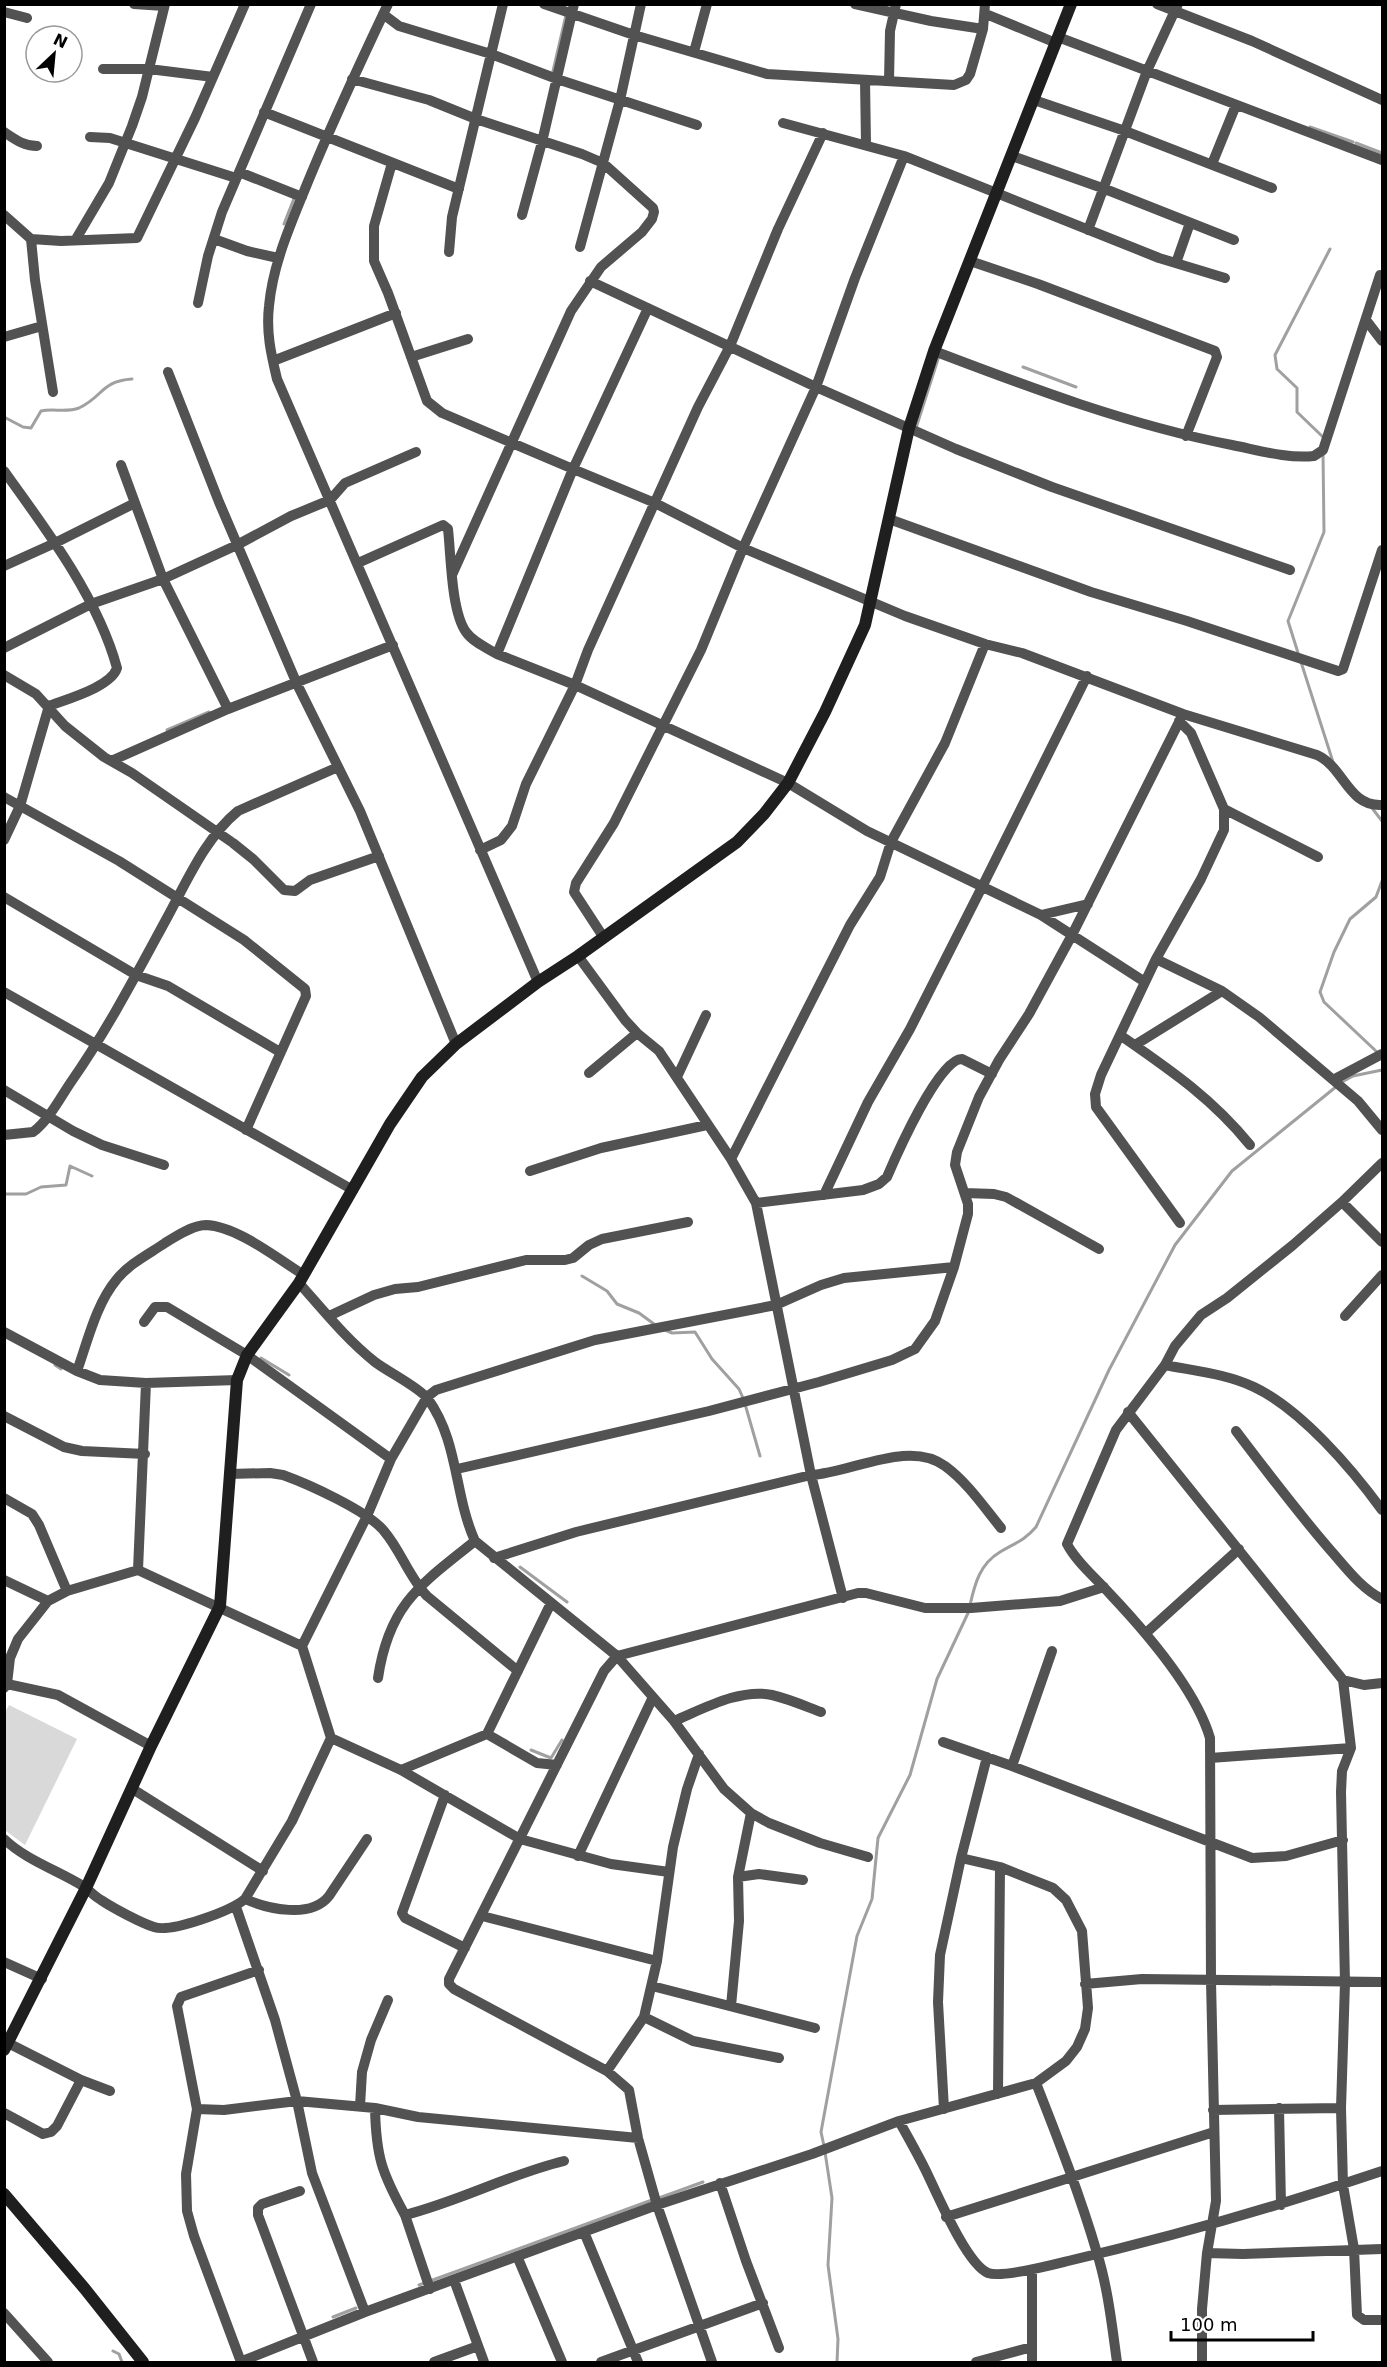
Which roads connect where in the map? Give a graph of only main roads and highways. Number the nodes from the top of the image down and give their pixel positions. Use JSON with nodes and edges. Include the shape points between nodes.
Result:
{"nodes":[{"id":1,"x":1071,"y":4,"type":"edge"},
{"id":2,"x":6,"y":2047,"type":"edge"},
{"id":3,"x":4,"y":2194,"type":"edge"},
{"id":4,"x":143,"y":2362,"type":"edge"}],
"edges":[{"from":1,"to":2,"type":"main road","via":[[934,351],[909,428],[865,625],[788,783],[737,842],[538,982],[456,1044],[422,1077],[390,1124],[301,1279],[247,1355],[237,1380],[220,1606]]},
{"from":3,"to":4,"type":"main road"}]}
